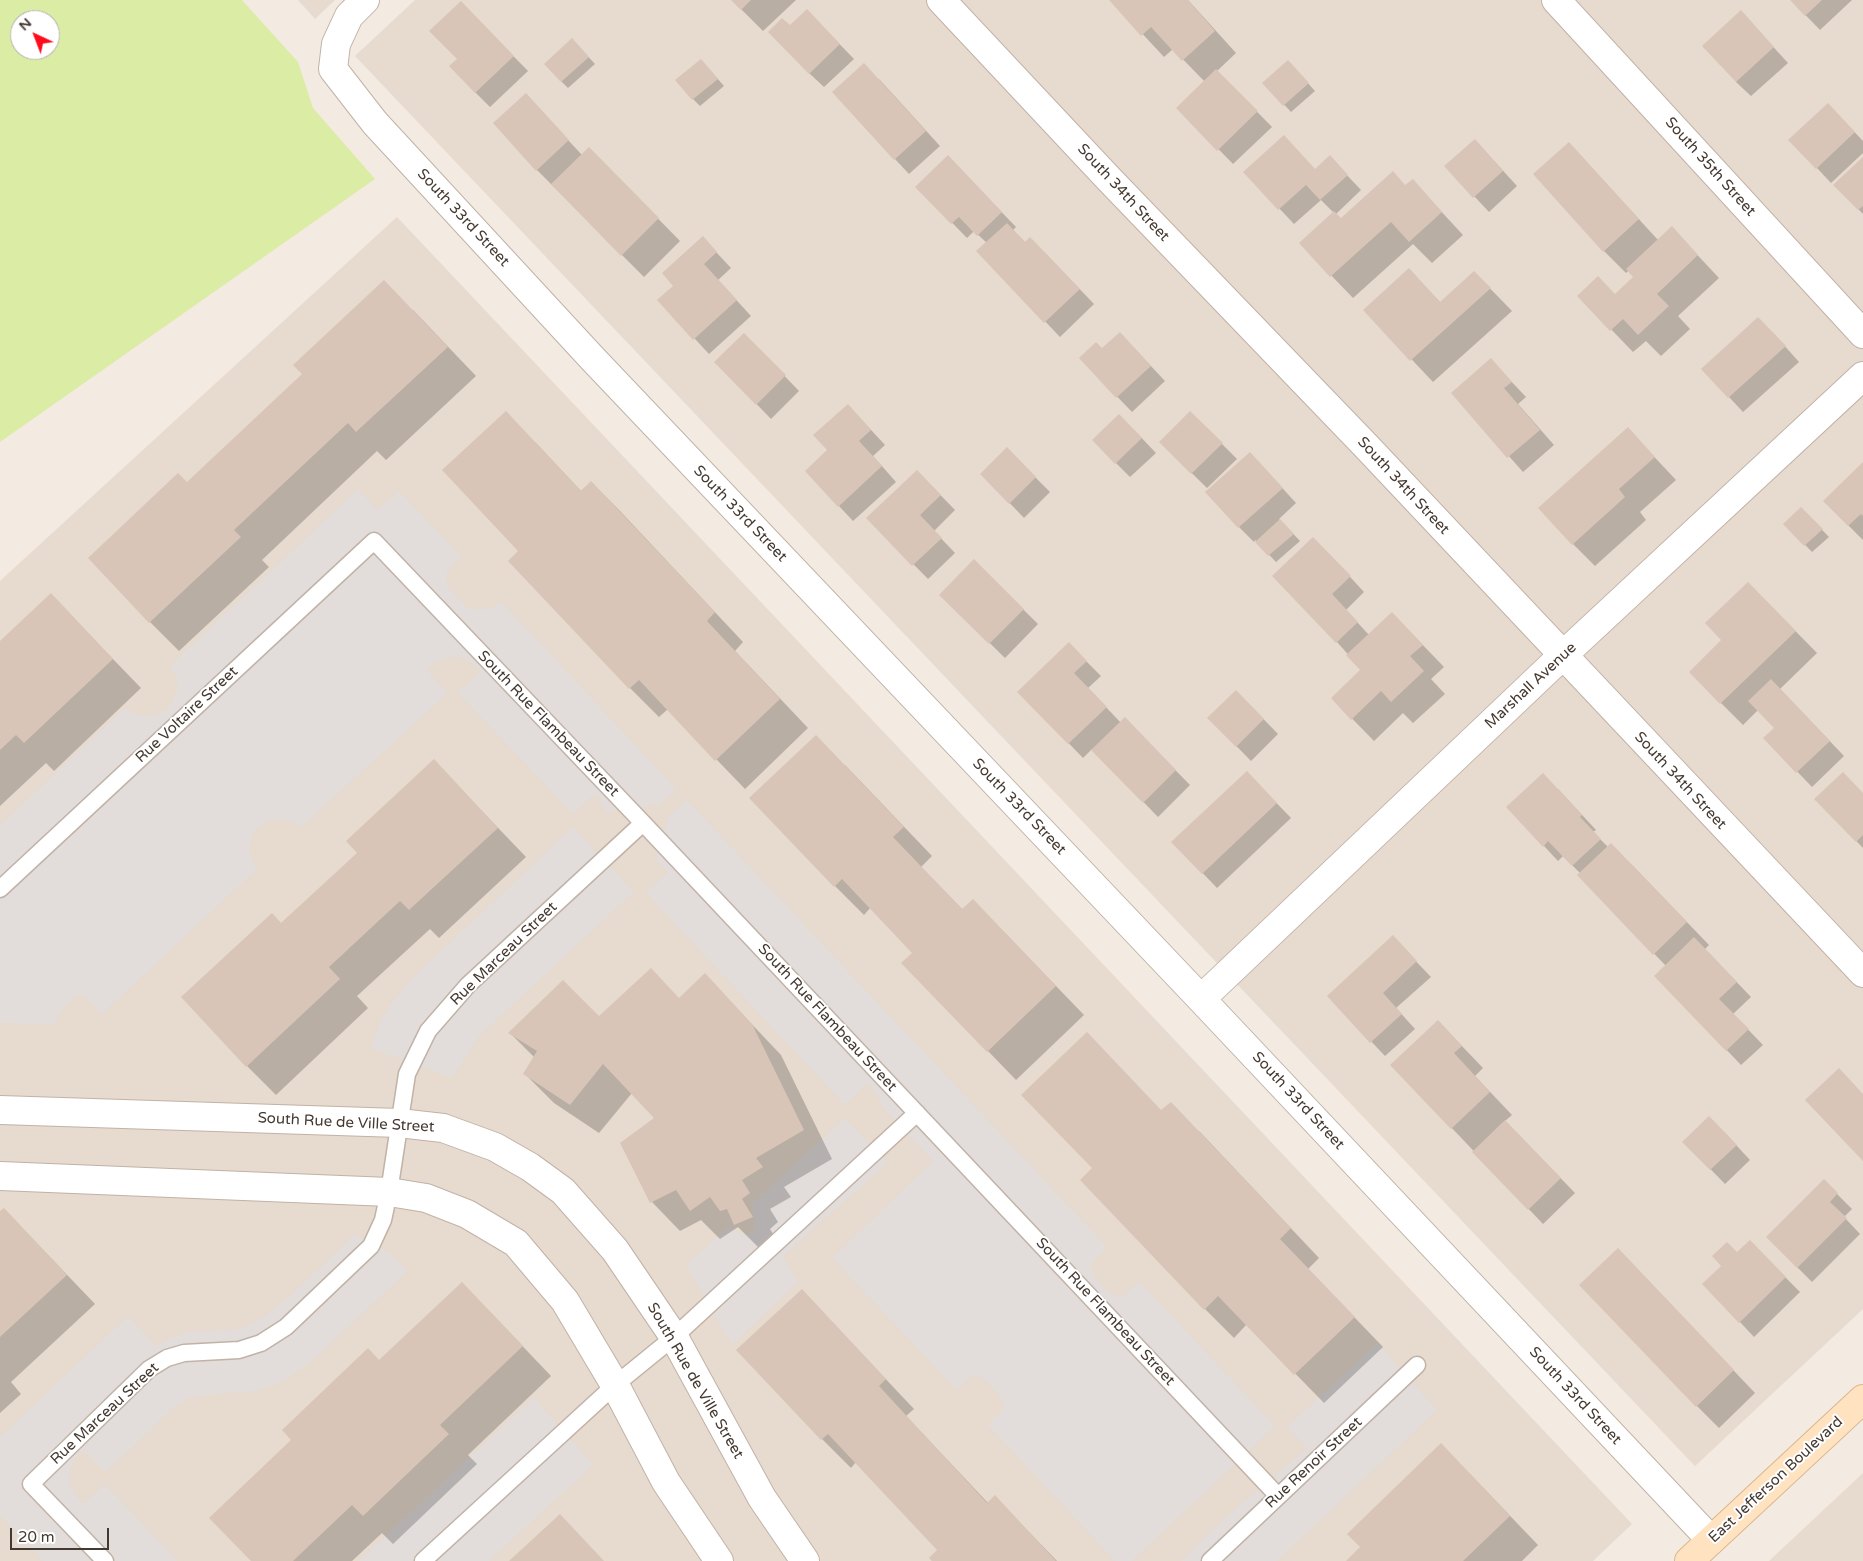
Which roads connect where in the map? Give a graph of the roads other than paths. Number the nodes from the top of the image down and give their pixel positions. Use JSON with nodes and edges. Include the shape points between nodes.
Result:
{"nodes":[{"id":1,"x":365,"y":0,"type":"edge"},
{"id":2,"x":941,"y":0,"type":"edge"},
{"id":3,"x":1556,"y":0,"type":"edge"},
{"id":4,"x":1863,"y":334,"type":"edge"},
{"id":5,"x":1863,"y":376,"type":"edge"},
{"id":6,"x":374,"y":541,"type":"joint"},
{"id":7,"x":1562,"y":656,"type":"junction"},
{"id":8,"x":643,"y":823,"type":"junction"},
{"id":9,"x":0,"y":890,"type":"edge"},
{"id":10,"x":1863,"y":973,"type":"edge"},
{"id":11,"x":1201,"y":999,"type":"junction"},
{"id":12,"x":0,"y":1110,"type":"edge"},
{"id":13,"x":917,"y":1113,"type":"junction"},
{"id":14,"x":399,"y":1123,"type":"junction"},
{"id":15,"x":0,"y":1176,"type":"edge"},
{"id":16,"x":389,"y":1192,"type":"junction"},
{"id":17,"x":674,"y":1337,"type":"junction"},
{"id":18,"x":1417,"y":1365,"type":"dead end"},
{"id":19,"x":615,"y":1385,"type":"junction"},
{"id":20,"x":1863,"y":1399,"type":"edge"},
{"id":21,"x":1278,"y":1496,"type":"junction"},
{"id":22,"x":1711,"y":1540,"type":"junction"},
{"id":23,"x":104,"y":1561,"type":"edge"},
{"id":24,"x":423,"y":1561,"type":"edge"},
{"id":25,"x":719,"y":1561,"type":"edge"},
{"id":26,"x":805,"y":1561,"type":"edge"},
{"id":27,"x":1210,"y":1561,"type":"edge"},
{"id":28,"x":1689,"y":1561,"type":"edge"}],
"edges":[{"from":1,"to":11,"type":"street","name":"South 33rd Street","via":[[349,16],[336,44],[333,69],[375,123],[592,358]]},
{"from":2,"to":7,"type":"street","name":"South 34th Street"},
{"from":3,"to":4,"type":"street","name":"South 35th Street"},
{"from":5,"to":7,"type":"street","name":"Marshall Avenue"},
{"from":6,"to":8,"type":"lane","name":"South Rue Flambeau Street"},
{"from":6,"to":9,"type":"lane","name":"Rue Voltaire Street"},
{"from":7,"to":10,"type":"street","name":"South 34th Street"},
{"from":7,"to":11,"type":"street","name":"Marshall Avenue"},
{"from":8,"to":13,"type":"lane","name":"South Rue Flambeau Street"},
{"from":8,"to":14,"type":"lane","name":"Rue Marceau Street","via":[[468,985],[428,1031],[407,1074]]},
{"from":11,"to":22,"type":"street","name":"South 33rd Street"},
{"from":12,"to":14,"type":"street","name":"South Rue de Ville Street"},
{"from":13,"to":17,"type":"lane"},
{"from":13,"to":21,"type":"lane","name":"South Rue Flambeau Street"},
{"from":14,"to":16,"type":"lane","name":"Rue Marceau Street"},
{"from":14,"to":17,"type":"street","name":"South Rue de Ville Street","via":[[443,1128],[495,1147],[563,1191],[615,1250]]},
{"from":15,"to":16,"type":"street"},
{"from":16,"to":19,"type":"street","via":[[426,1198],[467,1214],[516,1243],[565,1301]]},
{"from":16,"to":23,"type":"lane","name":"Rue Marceau Street","via":[[371,1246],[286,1328],[261,1343],[239,1350],[184,1353],[167,1358],[149,1369],[31,1484]]},
{"from":17,"to":19,"type":"lane"},
{"from":17,"to":26,"type":"street","name":"South Rue de Ville Street","via":[[762,1498]]},
{"from":18,"to":21,"type":"lane","name":"Rue Renoir Street"},
{"from":19,"to":24,"type":"lane"},
{"from":19,"to":25,"type":"street","via":[[666,1482]]},
{"from":20,"to":22,"type":"street","name":"East Jefferson Boulevard"},
{"from":21,"to":27,"type":"lane","name":"Rue Renoir Street"},
{"from":22,"to":28,"type":"street","name":"East Jefferson Boulevard"}]}
